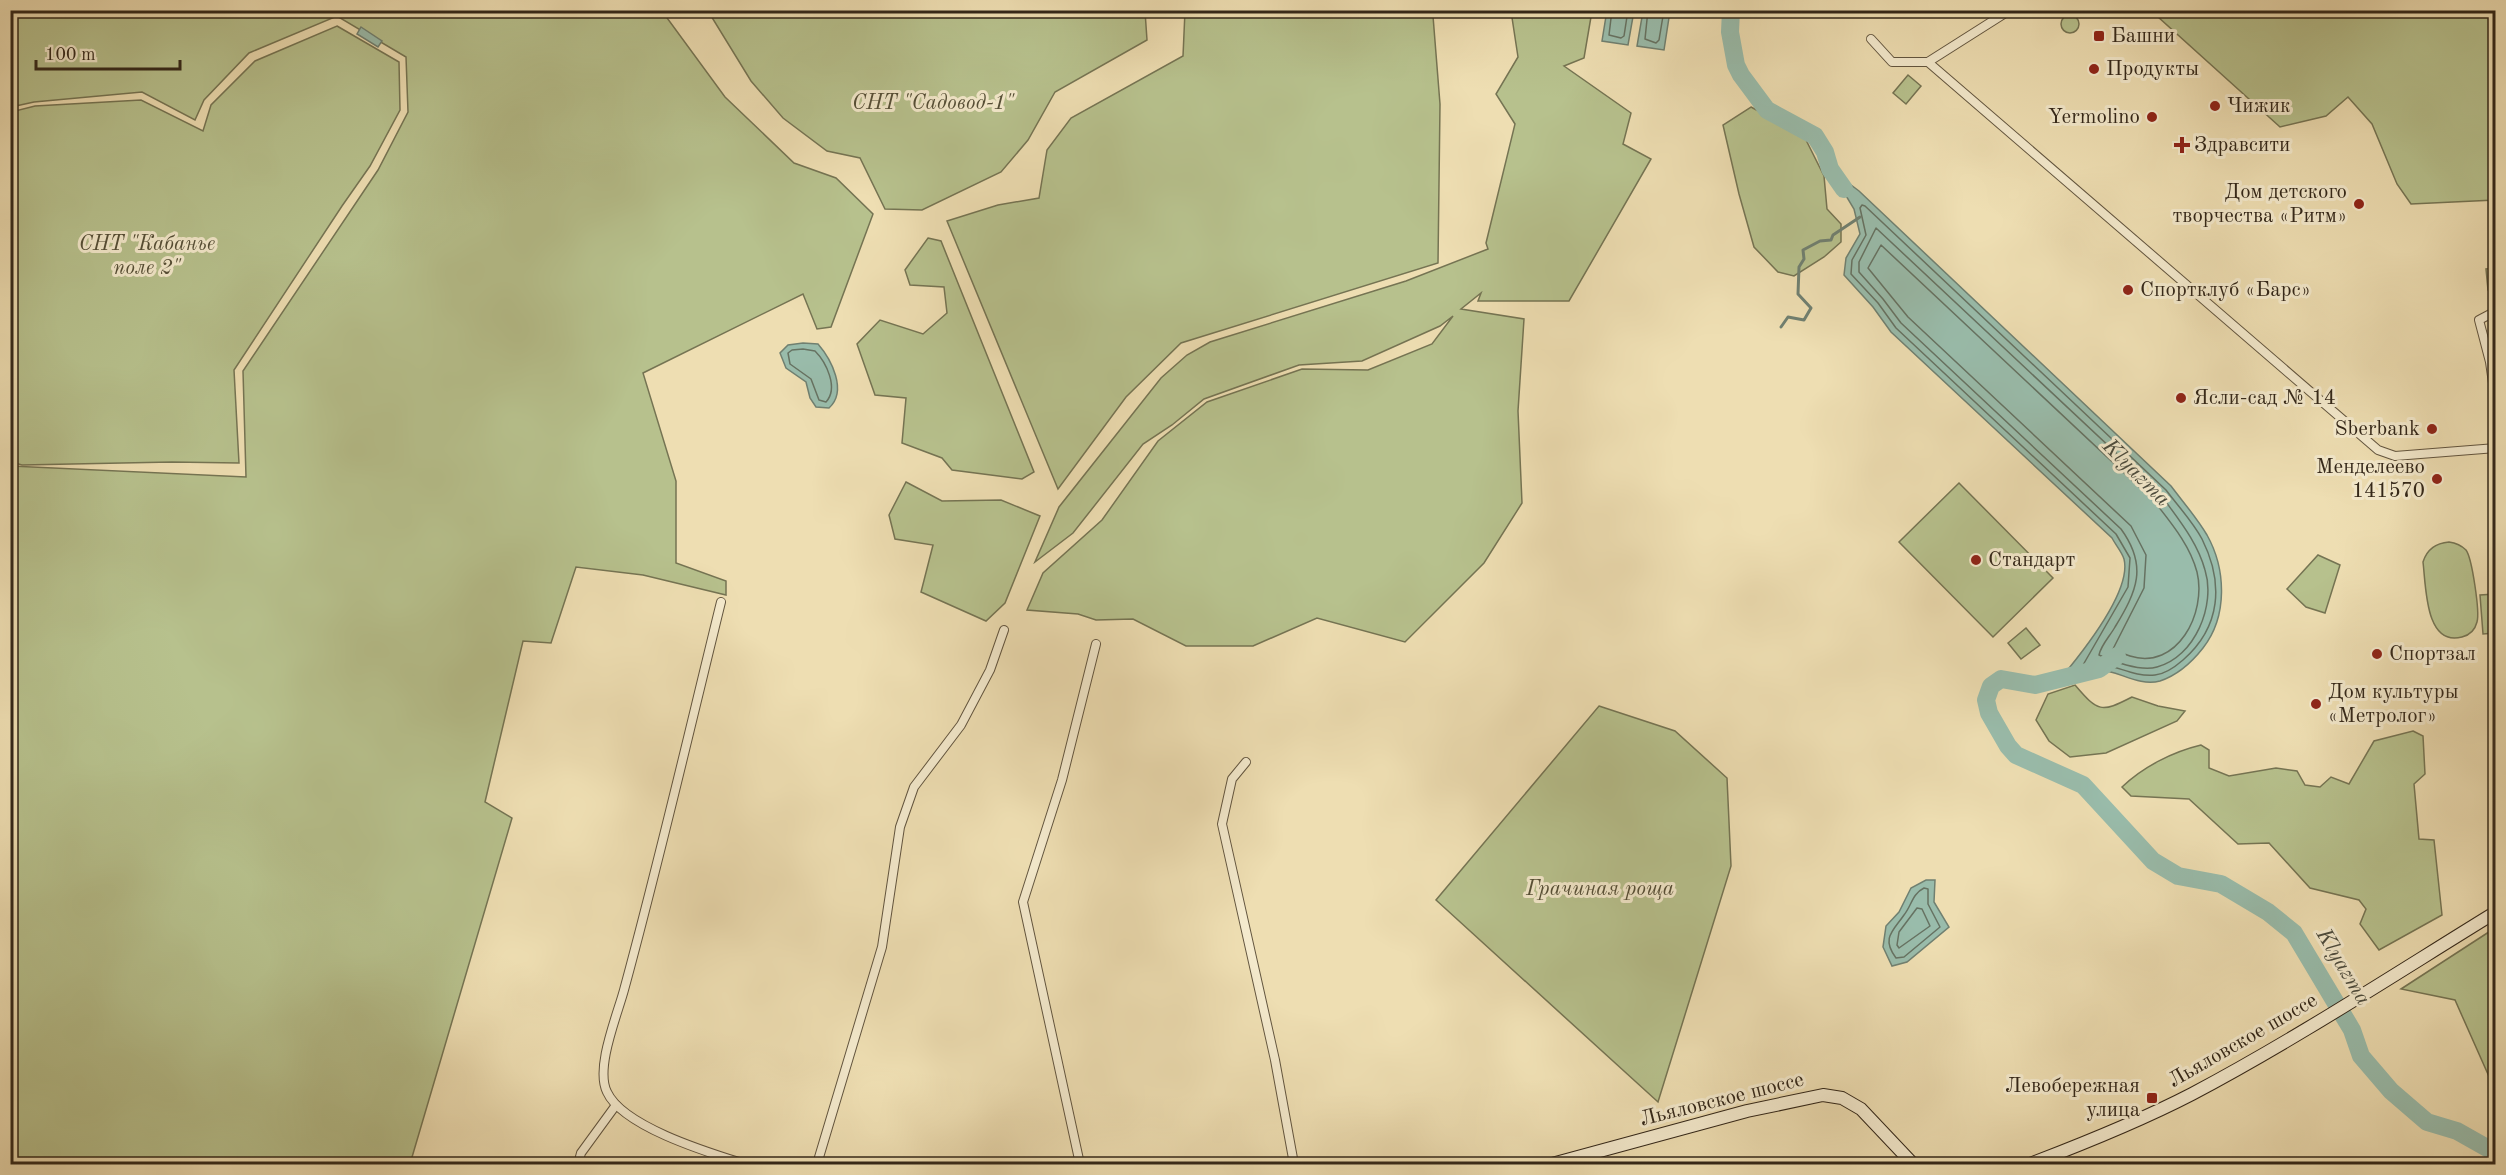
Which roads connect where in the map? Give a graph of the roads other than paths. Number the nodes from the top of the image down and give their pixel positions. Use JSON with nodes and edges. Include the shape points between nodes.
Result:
{"nodes":[{"id":1,"x":2010,"y":10,"type":"edge"},
{"id":2,"x":1871,"y":39,"type":"dead end"},
{"id":3,"x":1928,"y":62,"type":"junction"},
{"id":4,"x":2496,"y":310,"type":"edge"},
{"id":5,"x":2493,"y":361,"type":"edge"},
{"id":6,"x":2493,"y":383,"type":"dead end"},
{"id":7,"x":2496,"y":448,"type":"edge"},
{"id":8,"x":721,"y":602,"type":"dead end"},
{"id":9,"x":1004,"y":630,"type":"dead end"},
{"id":10,"x":1096,"y":644,"type":"dead end"},
{"id":11,"x":1246,"y":762,"type":"dead end"},
{"id":12,"x":2496,"y":912,"type":"edge"},
{"id":13,"x":616,"y":1105,"type":"junction"},
{"id":14,"x":578,"y":1164,"type":"edge"},
{"id":15,"x":745,"y":1164,"type":"edge"},
{"id":16,"x":817,"y":1164,"type":"edge"},
{"id":17,"x":1080,"y":1164,"type":"edge"},
{"id":18,"x":1294,"y":1164,"type":"edge"},
{"id":19,"x":1552,"y":1164,"type":"edge"},
{"id":20,"x":1913,"y":1164,"type":"edge"},
{"id":21,"x":2030,"y":1164,"type":"edge"}],
"edges":[{"from":1,"to":3,"type":"street"},
{"from":2,"to":3,"type":"street","via":[[1892,62]]},
{"from":3,"to":7,"type":"street","via":[[2371,445],[2395,456]]},
{"from":4,"to":5,"type":"street","via":[[2479,320]]},
{"from":5,"to":6,"type":"street"},
{"from":8,"to":13,"type":"street","via":[[604,1065],[606,1090]]},
{"from":9,"to":16,"type":"street","via":[[990,670],[961,725],[910,797],[900,827],[882,947]]},
{"from":10,"to":17,"type":"street","via":[[1062,780],[1023,902]]},
{"from":11,"to":18,"type":"street","via":[[1232,779],[1221,824],[1275,1060]]},
{"from":12,"to":21,"type":"street","name":"Льяловское шоссе","via":[[2190,1095]]},
{"from":13,"to":14,"type":"street","via":[[581,1153]]},
{"from":13,"to":15,"type":"street","via":[[687,1145]]},
{"from":19,"to":20,"type":"street","name":"Льяловское шоссе","via":[[1747,1111],[1823,1095],[1842,1098],[1861,1109]]}]}
